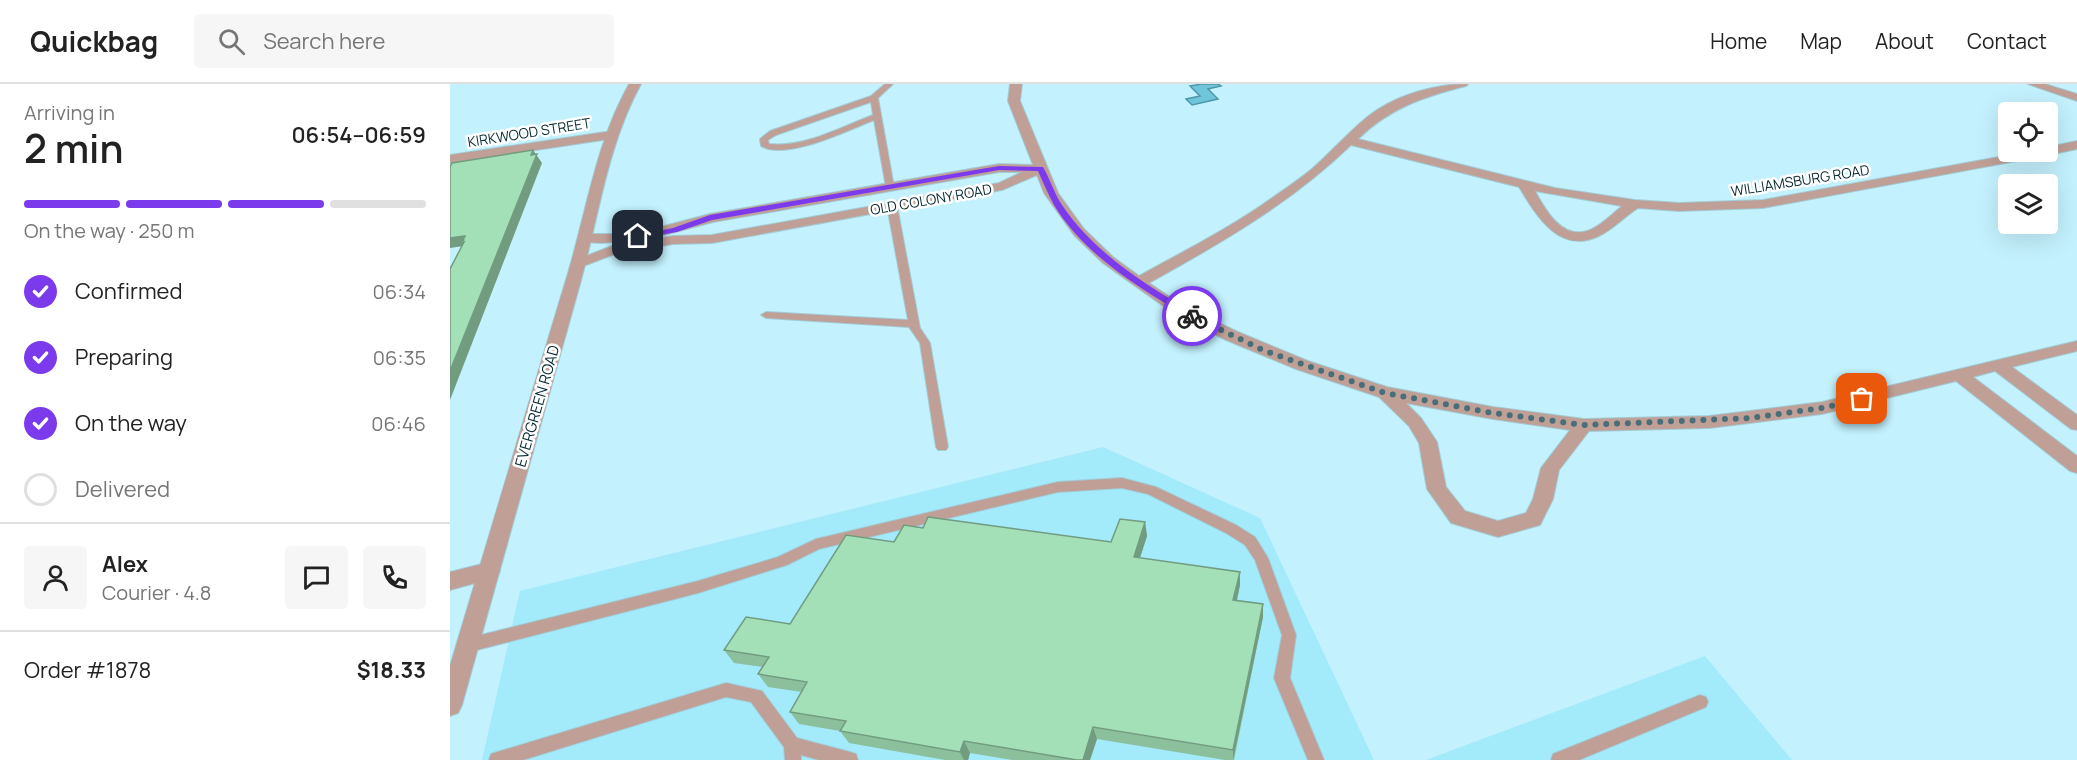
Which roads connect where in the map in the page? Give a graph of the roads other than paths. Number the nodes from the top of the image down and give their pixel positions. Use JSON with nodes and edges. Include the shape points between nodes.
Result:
{"nodes":[{"id":1,"x":618,"y":84,"type":"edge"},
{"id":2,"x":635,"y":84,"type":"edge"},
{"id":3,"x":889,"y":84,"type":"edge"},
{"id":4,"x":1016,"y":84,"type":"edge"},
{"id":5,"x":1462,"y":84,"type":"edge"},
{"id":6,"x":2034,"y":84,"type":"edge"},
{"id":7,"x":874,"y":98,"type":"junction"},
{"id":8,"x":2077,"y":98,"type":"edge"},
{"id":9,"x":621,"y":106,"type":"junction"},
{"id":10,"x":877,"y":116,"type":"junction"},
{"id":11,"x":612,"y":135,"type":"junction"},
{"id":12,"x":1349,"y":141,"type":"junction"},
{"id":13,"x":2077,"y":146,"type":"edge"},
{"id":14,"x":2058,"y":149,"type":"edge"},
{"id":15,"x":450,"y":159,"type":"edge"},
{"id":16,"x":1998,"y":160,"type":"edge"},
{"id":17,"x":1041,"y":169,"type":"junction"},
{"id":18,"x":1524,"y":184,"type":"junction"},
{"id":19,"x":890,"y":187,"type":"junction"},
{"id":20,"x":1635,"y":204,"type":"junction"},
{"id":21,"x":892,"y":206,"type":"junction"},
{"id":22,"x":585,"y":238,"type":"junction"},
{"id":23,"x":578,"y":264,"type":"junction"},
{"id":24,"x":1138,"y":283,"type":"junction"},
{"id":25,"x":766,"y":315,"type":"dead end"},
{"id":26,"x":915,"y":324,"type":"junction"},
{"id":27,"x":2077,"y":346,"type":"edge"},
{"id":28,"x":1998,"y":365,"type":"junction"},
{"id":29,"x":1959,"y":375,"type":"junction"},
{"id":30,"x":1385,"y":393,"type":"junction"},
{"id":31,"x":2077,"y":424,"type":"edge"},
{"id":32,"x":1584,"y":425,"type":"junction"},
{"id":33,"x":942,"y":447,"type":"dead end"},
{"id":34,"x":2077,"y":466,"type":"edge"},
{"id":35,"x":490,"y":571,"type":"junction"},
{"id":36,"x":450,"y":581,"type":"edge"},
{"id":37,"x":465,"y":646,"type":"junction"},
{"id":38,"x":1700,"y":702,"type":"dead end"},
{"id":39,"x":450,"y":705,"type":"edge"},
{"id":40,"x":793,"y":752,"type":"edge"},
{"id":41,"x":497,"y":760,"type":"edge"},
{"id":42,"x":850,"y":760,"type":"edge"},
{"id":43,"x":1316,"y":760,"type":"edge"},
{"id":44,"x":1559,"y":760,"type":"edge"}],
"edges":[{"from":1,"to":9,"type":"street","name":"EVERGREEN ROAD"},
{"from":2,"to":9,"type":"street","name":"EVERGREEN ROAD"},
{"from":3,"to":7,"type":"lane"},
{"from":4,"to":17,"type":"street","via":[[1014,101]]},
{"from":5,"to":12,"type":"street","via":[[1399,104],[1371,120]]},
{"from":6,"to":8,"type":"street"},
{"from":7,"to":10,"type":"lane"},
{"from":7,"to":10,"type":"lane","via":[[773,133],[764,139],[765,146],[773,149],[796,145]]},
{"from":9,"to":11,"type":"street","name":"EVERGREEN ROAD"},
{"from":10,"to":19,"type":"lane"},
{"from":11,"to":15,"type":"street","name":"KIRKWOOD STREET"},
{"from":11,"to":22,"type":"street","name":"EVERGREEN ROAD"},
{"from":12,"to":18,"type":"street","name":"WILLIAMSBURG ROAD"},
{"from":12,"to":24,"type":"street","via":[[1275,202]]},
{"from":13,"to":14,"type":"street","name":"WILLIAMSBURG ROAD"},
{"from":16,"to":20,"type":"street","name":"WILLIAMSBURG ROAD","via":[[1763,204]]},
{"from":17,"to":19,"type":"street","name":"OLD COLONY ROAD","via":[[999,168]]},
{"from":17,"to":21,"type":"street","name":"OLD COLONY ROAD","via":[[1002,186]]},
{"from":17,"to":24,"type":"street","via":[[1058,204],[1079,232]]},
{"from":18,"to":20,"type":"street","name":"WILLIAMSBURG ROAD"},
{"from":18,"to":20,"type":"street","via":[[1551,227],[1577,236],[1600,230]]},
{"from":19,"to":22,"type":"street","name":"OLD COLONY ROAD","via":[[710,218],[675,230],[615,240]]},
{"from":21,"to":23,"type":"street","name":"OLD COLONY ROAD","via":[[712,239],[673,240],[612,250]]},
{"from":21,"to":26,"type":"lane"},
{"from":22,"to":23,"type":"street","name":"EVERGREEN ROAD"},
{"from":23,"to":35,"type":"street","name":"EVERGREEN ROAD"},
{"from":24,"to":30,"type":"street","via":[[1179,310],[1232,336]]},
{"from":25,"to":26,"type":"lane"},
{"from":26,"to":33,"type":"lane","via":[[925,343]]},
{"from":27,"to":28,"type":"street"},
{"from":28,"to":29,"type":"street"},
{"from":28,"to":31,"type":"street"},
{"from":29,"to":32,"type":"street","via":[[1782,415],[1709,422]]},
{"from":29,"to":34,"type":"street"},
{"from":30,"to":32,"type":"street"},
{"from":30,"to":32,"type":"street","via":[[1415,422],[1428,442],[1437,489],[1458,517],[1498,529],[1533,519],[1543,499],[1550,468]]},
{"from":35,"to":36,"type":"street"},
{"from":35,"to":37,"type":"street","name":"EVERGREEN ROAD"},
{"from":37,"to":39,"type":"street","name":"EVERGREEN ROAD"},
{"from":37,"to":43,"type":"lane","via":[[698,587],[782,561],[816,544],[1058,487],[1122,483],[1151,490],[1250,541],[1261,558],[1289,634],[1282,678]]},
{"from":38,"to":44,"type":"lane"},
{"from":40,"to":41,"type":"lane","via":[[756,696],[726,690]]},
{"from":40,"to":42,"type":"lane"}]}
